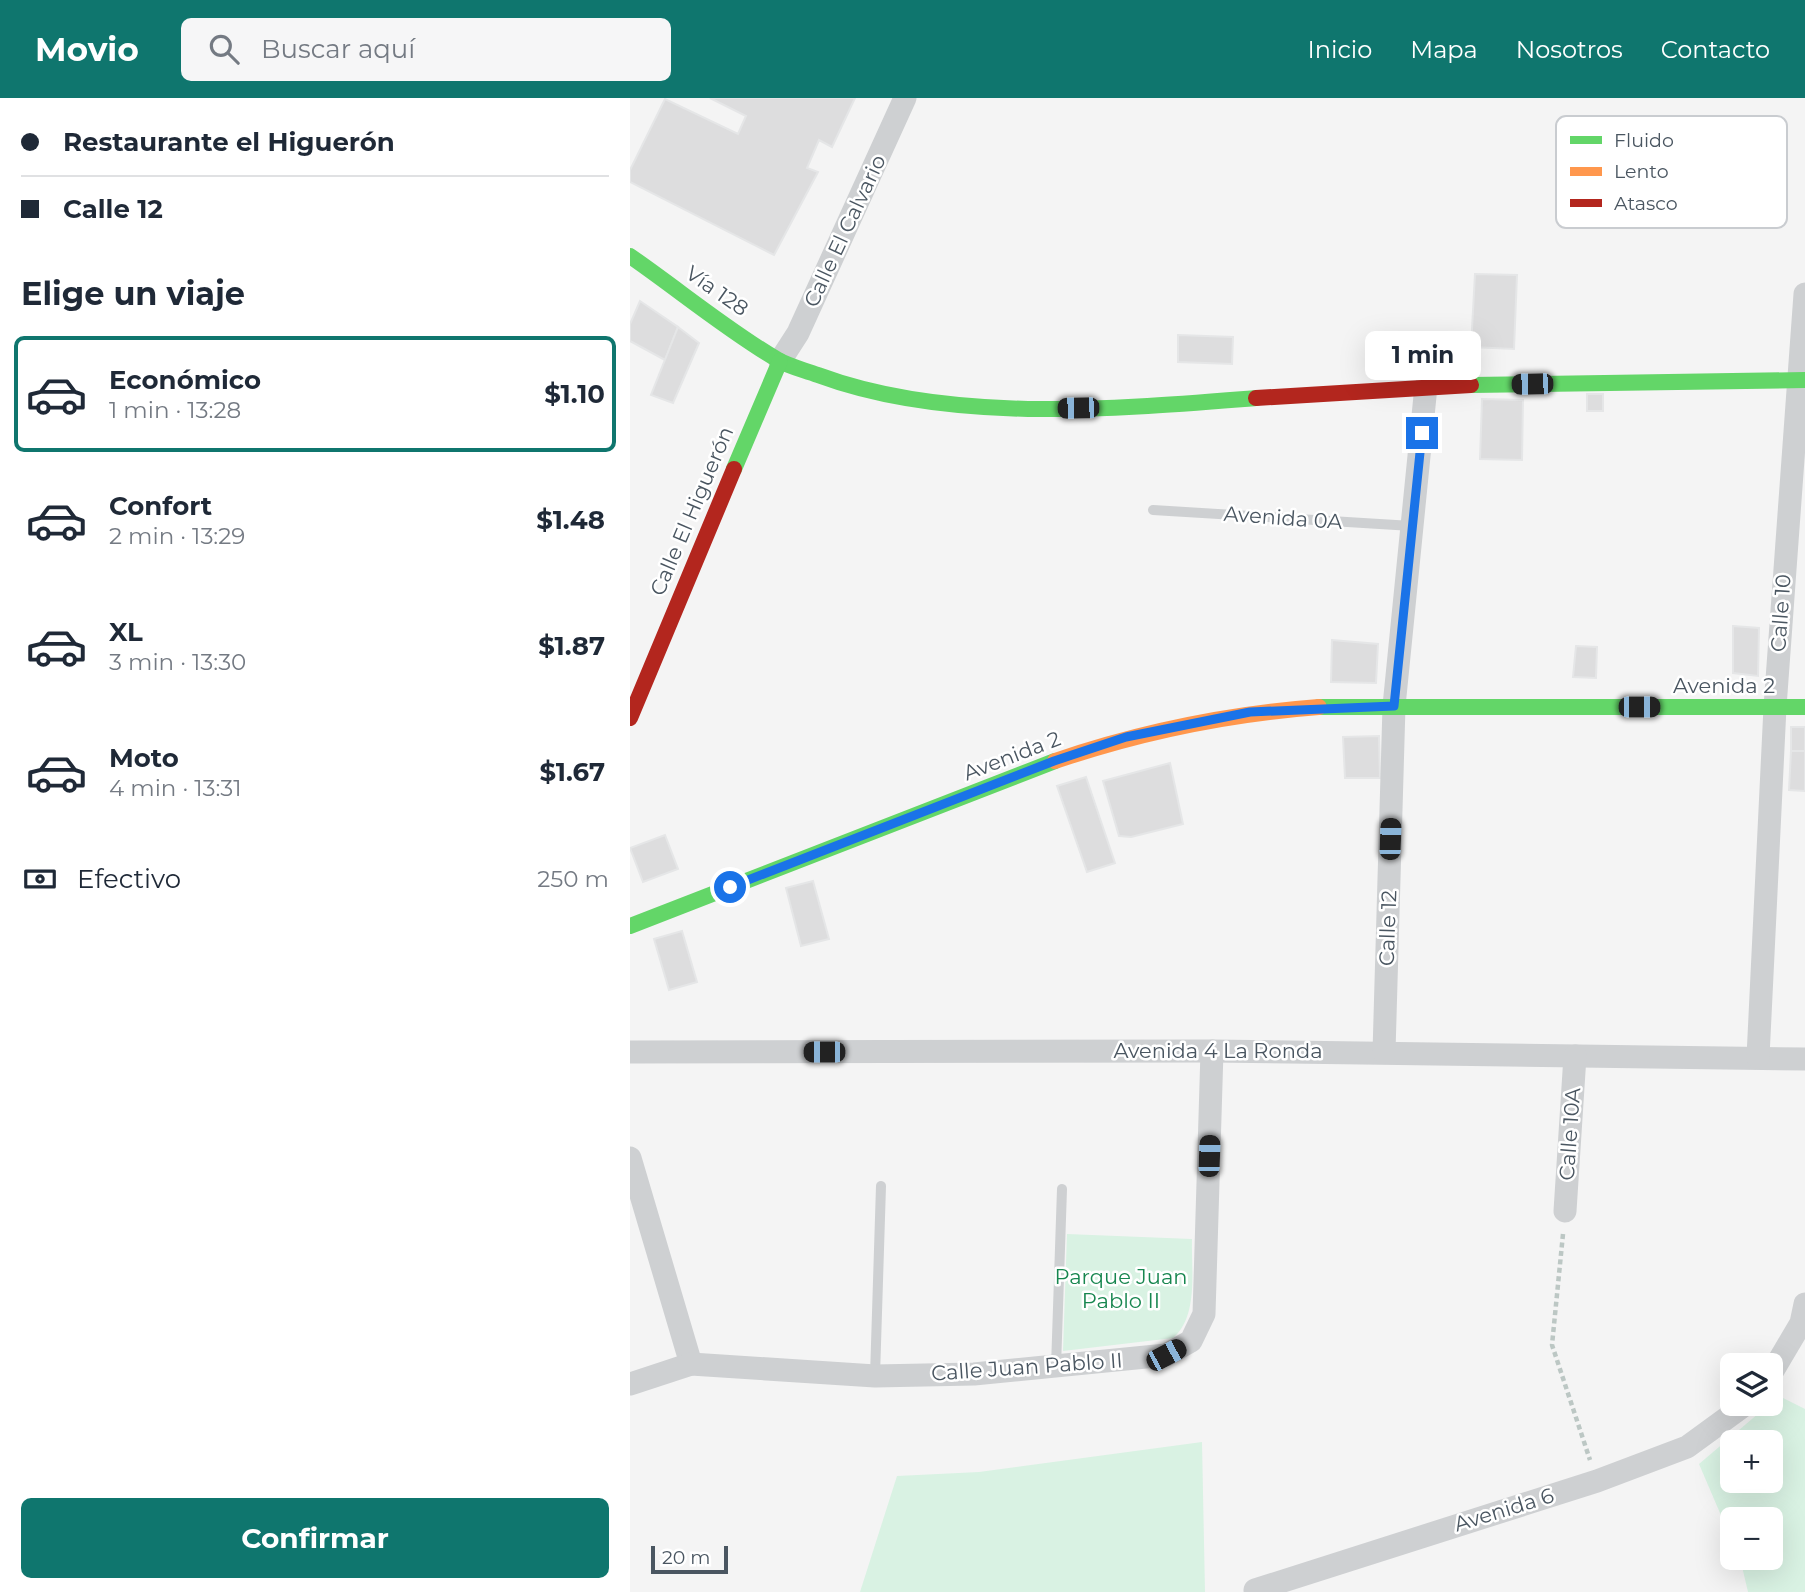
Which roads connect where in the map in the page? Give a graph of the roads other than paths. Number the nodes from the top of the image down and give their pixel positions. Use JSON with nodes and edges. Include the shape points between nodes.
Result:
{"nodes":[{"id":1,"x":905,"y":98,"type":"edge"},
{"id":2,"x":630,"y":256,"type":"edge"},
{"id":3,"x":1805,"y":294,"type":"edge"},
{"id":4,"x":780,"y":362,"type":"junction"},
{"id":5,"x":1801,"y":380,"type":"edge"},
{"id":6,"x":1426,"y":386,"type":"junction"},
{"id":7,"x":1153,"y":510,"type":"dead end"},
{"id":8,"x":1413,"y":526,"type":"junction"},
{"id":9,"x":634,"y":692,"type":"edge"},
{"id":10,"x":1394,"y":706,"type":"junction"},
{"id":11,"x":1775,"y":707,"type":"junction"},
{"id":12,"x":1805,"y":707,"type":"edge"},
{"id":13,"x":630,"y":718,"type":"edge"},
{"id":14,"x":630,"y":926,"type":"edge"},
{"id":15,"x":1212,"y":1051,"type":"junction"},
{"id":16,"x":630,"y":1052,"type":"edge"},
{"id":17,"x":1384,"y":1052,"type":"junction"},
{"id":18,"x":1575,"y":1056,"type":"junction"},
{"id":19,"x":1758,"y":1057,"type":"junction"},
{"id":20,"x":1805,"y":1059,"type":"edge"},
{"id":21,"x":630,"y":1158,"type":"edge"},
{"id":22,"x":881,"y":1186,"type":"dead end"},
{"id":23,"x":1062,"y":1189,"type":"dead end"},
{"id":24,"x":636,"y":1202,"type":"edge"},
{"id":25,"x":1565,"y":1211,"type":"road end"},
{"id":26,"x":1805,"y":1304,"type":"edge"},
{"id":27,"x":1783,"y":1353,"type":"edge"},
{"id":28,"x":691,"y":1364,"type":"junction"},
{"id":29,"x":1056,"y":1367,"type":"junction"},
{"id":30,"x":875,"y":1376,"type":"junction"},
{"id":31,"x":630,"y":1384,"type":"edge"},
{"id":32,"x":1730,"y":1416,"type":"edge"},
{"id":33,"x":1295,"y":1584,"type":"edge"},
{"id":34,"x":1255,"y":1590,"type":"dead end"}],
"edges":[{"from":1,"to":4,"type":"street","name":"Calle El Calvario","via":[[798,333]]},
{"from":2,"to":4,"type":"main road","name":"Vía 128"},
{"from":3,"to":5,"type":"street","name":"Calle 10"},
{"from":4,"to":6,"type":"main road","name":"Vía 128","via":[[853,388],[922,402],[1052,408],[1154,406]]},
{"from":4,"to":9,"type":"main road","name":"Calle El Higuerón"},
{"from":5,"to":6,"type":"main road","name":"Vía 128"},
{"from":5,"to":11,"type":"street","name":"Calle 10"},
{"from":6,"to":8,"type":"street","name":"Calle 12"},
{"from":7,"to":8,"type":"lane","name":"Avenida 0A"},
{"from":8,"to":10,"type":"street","name":"Calle 12"},
{"from":9,"to":13,"type":"main road","name":"Calle El Higuerón"},
{"from":10,"to":11,"type":"main road","name":"Avenida 2"},
{"from":10,"to":14,"type":"main road","name":"Avenida 2","via":[[1250,712],[1126,737]]},
{"from":10,"to":17,"type":"street","name":"Calle 12"},
{"from":11,"to":12,"type":"main road","name":"Avenida 2"},
{"from":11,"to":19,"type":"street","name":"Calle 10"},
{"from":15,"to":16,"type":"street","name":"Avenida 4 La Ronda"},
{"from":15,"to":17,"type":"street","name":"Avenida 4 La Ronda"},
{"from":15,"to":29,"type":"street","name":"Calle Juan Pablo II","via":[[1204,1314],[1191,1341],[1166,1355]]},
{"from":17,"to":18,"type":"street","name":"Avenida 4 La Ronda"},
{"from":18,"to":19,"type":"street","name":"Avenida 4 La Ronda"},
{"from":18,"to":25,"type":"street","name":"Calle 10A"},
{"from":19,"to":20,"type":"street","name":"Avenida 4 La Ronda"},
{"from":21,"to":24,"type":"street"},
{"from":22,"to":30,"type":"lane"},
{"from":23,"to":29,"type":"lane"},
{"from":24,"to":28,"type":"street"},
{"from":26,"to":27,"type":"street","via":[[1801,1322]]},
{"from":28,"to":30,"type":"street","name":"Calle Juan Pablo II"},
{"from":28,"to":31,"type":"street"},
{"from":29,"to":30,"type":"street","name":"Calle Juan Pablo II"},
{"from":32,"to":33,"type":"street","name":"Avenida 6","via":[[1687,1447]]},
{"from":33,"to":34,"type":"street","name":"Avenida 6"}]}
